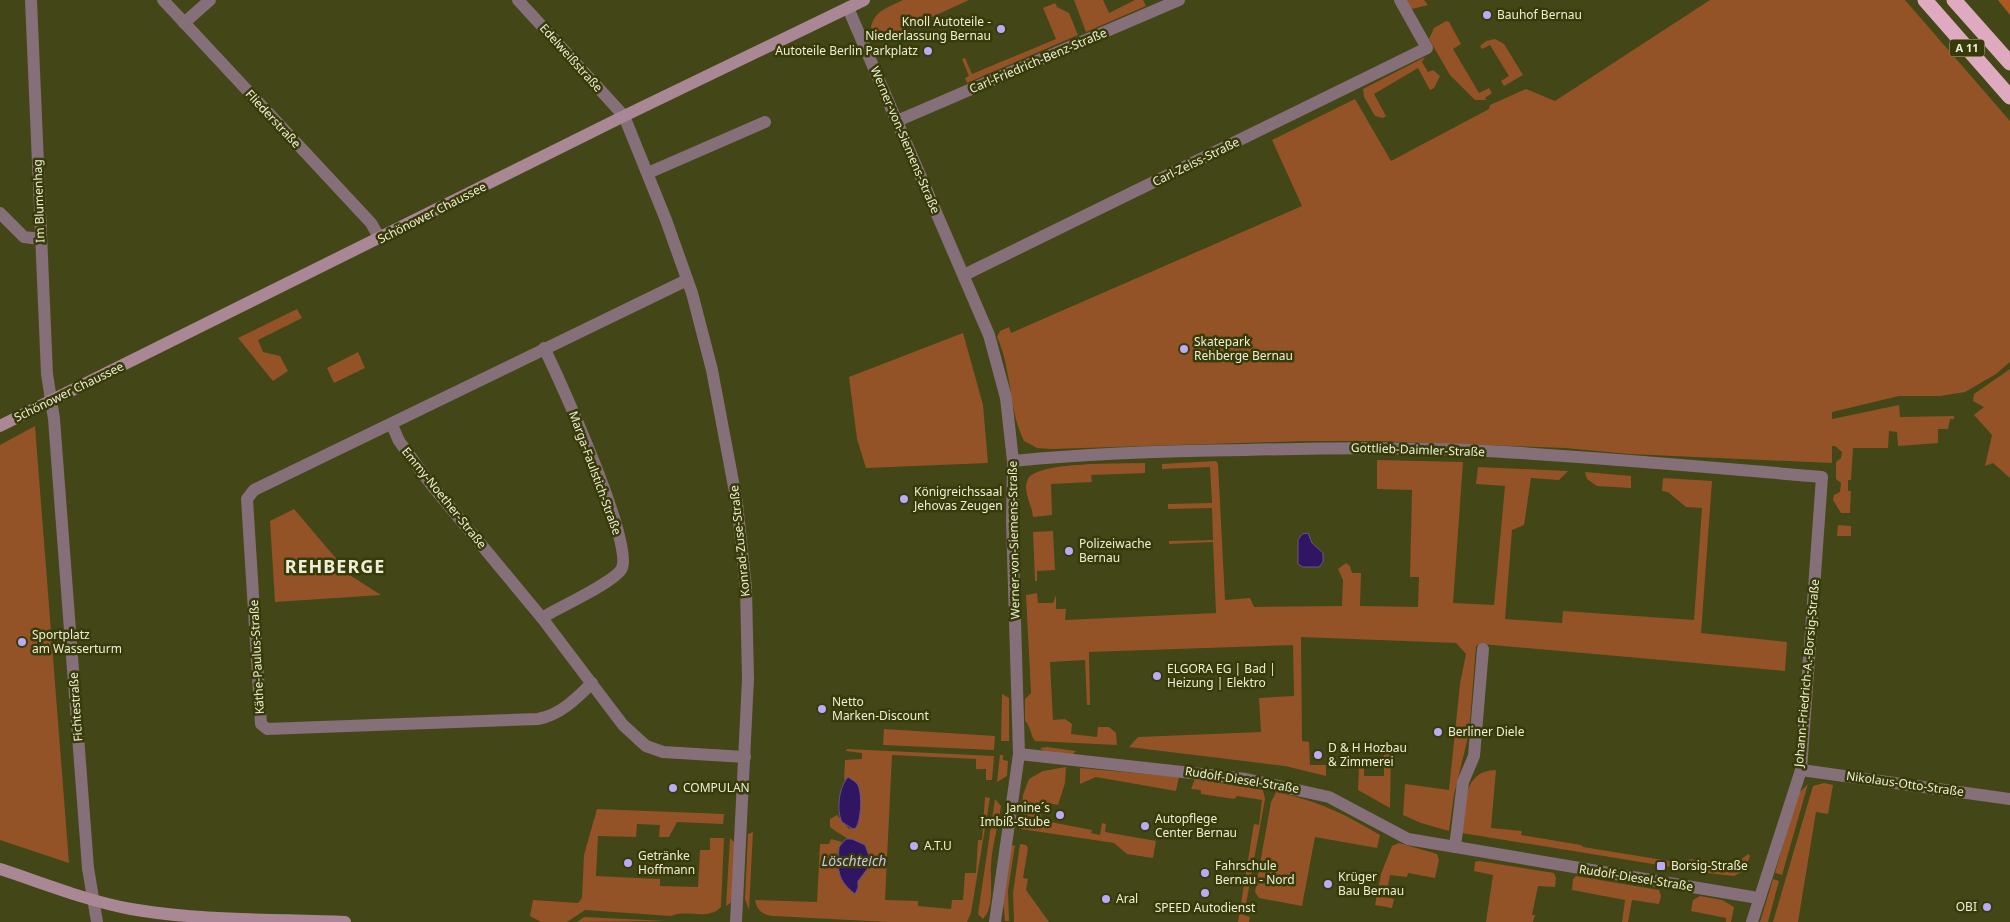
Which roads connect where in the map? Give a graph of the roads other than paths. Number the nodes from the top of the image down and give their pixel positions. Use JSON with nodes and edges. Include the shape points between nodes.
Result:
{"nodes":[{"id":1,"x":31,"y":0,"type":"edge"},
{"id":2,"x":163,"y":0,"type":"edge"},
{"id":3,"x":210,"y":0,"type":"edge"},
{"id":4,"x":518,"y":0,"type":"edge"},
{"id":5,"x":864,"y":0,"type":"edge"},
{"id":6,"x":1179,"y":0,"type":"edge"},
{"id":7,"x":1400,"y":0,"type":"edge"},
{"id":8,"x":1925,"y":0,"type":"edge"},
{"id":9,"x":1954,"y":0,"type":"edge"},
{"id":10,"x":848,"y":8,"type":"junction"},
{"id":11,"x":184,"y":24,"type":"junction"},
{"id":12,"x":2010,"y":63,"type":"edge"},
{"id":13,"x":2010,"y":97,"type":"edge"},
{"id":14,"x":624,"y":116,"type":"junction"},
{"id":15,"x":897,"y":120,"type":"junction"},
{"id":16,"x":765,"y":122,"type":"dead end"},
{"id":17,"x":648,"y":173,"type":"junction"},
{"id":18,"x":0,"y":213,"type":"edge"},
{"id":19,"x":380,"y":239,"type":"junction"},
{"id":20,"x":40,"y":240,"type":"junction"},
{"id":21,"x":964,"y":275,"type":"junction"},
{"id":22,"x":687,"y":280,"type":"junction"},
{"id":23,"x":544,"y":348,"type":"junction"},
{"id":24,"x":50,"y":401,"type":"junction"},
{"id":25,"x":392,"y":424,"type":"junction"},
{"id":26,"x":0,"y":426,"type":"edge"},
{"id":27,"x":1013,"y":461,"type":"junction"},
{"id":28,"x":1822,"y":477,"type":"joint"},
{"id":29,"x":542,"y":618,"type":"junction"},
{"id":30,"x":1483,"y":649,"type":"dead end"},
{"id":31,"x":592,"y":683,"type":"junction"},
{"id":32,"x":1019,"y":754,"type":"junction"},
{"id":33,"x":745,"y":757,"type":"junction"},
{"id":34,"x":1800,"y":770,"type":"junction"},
{"id":35,"x":2010,"y":799,"type":"edge"},
{"id":36,"x":1454,"y":847,"type":"junction"},
{"id":37,"x":0,"y":869,"type":"edge"},
{"id":38,"x":1758,"y":898,"type":"junction"},
{"id":39,"x":93,"y":900,"type":"junction"},
{"id":40,"x":185,"y":918,"type":"edge"},
{"id":41,"x":97,"y":922,"type":"edge"},
{"id":42,"x":345,"y":922,"type":"edge"},
{"id":43,"x":736,"y":922,"type":"edge"},
{"id":44,"x":995,"y":922,"type":"edge"},
{"id":45,"x":1752,"y":922,"type":"edge"}],
"edges":[{"from":1,"to":20,"type":"street","name":"Im Blumenhag"},
{"from":2,"to":11,"type":"street","name":"Fliederstraße"},
{"from":3,"to":11,"type":"street"},
{"from":4,"to":14,"type":"street","name":"Edelweißstraße"},
{"from":5,"to":10,"type":"main road","name":"Schönower Chaussee"},
{"from":6,"to":15,"type":"street","name":"Carl-Friedrich-Benz-Straße"},
{"from":7,"to":21,"type":"street","name":"Carl-Zeiss-Straße","via":[[1427,48]]},
{"from":8,"to":13,"type":"highway","number":"A 11"},
{"from":9,"to":12,"type":"highway","number":"A 11"},
{"from":10,"to":14,"type":"main road","name":"Schönower Chaussee"},
{"from":10,"to":15,"type":"street","name":"Werner-von-Siemens-Straße"},
{"from":11,"to":19,"type":"street","name":"Fliederstraße","via":[[371,223]]},
{"from":14,"to":17,"type":"street","name":"Konrad-Zuse-Straße"},
{"from":14,"to":19,"type":"main road","name":"Schönower Chaussee"},
{"from":15,"to":21,"type":"street","name":"Werner-von-Siemens-Straße"},
{"from":16,"to":17,"type":"street"},
{"from":17,"to":22,"type":"street","name":"Konrad-Zuse-Straße"},
{"from":18,"to":20,"type":"street","via":[[24,237]]},
{"from":19,"to":24,"type":"main road","name":"Schönower Chaussee"},
{"from":20,"to":24,"type":"street","name":"Im Blumenhag"},
{"from":21,"to":27,"type":"street","name":"Werner-von-Siemens-Straße","via":[[989,335],[1001,375]]},
{"from":22,"to":23,"type":"street"},
{"from":22,"to":33,"type":"street","name":"Konrad-Zuse-Straße","via":[[712,370],[737,503],[746,588],[748,679]]},
{"from":23,"to":25,"type":"street"},
{"from":23,"to":29,"type":"street","name":"Marga-Faulstich-Straße","via":[[584,435],[616,528],[623,560],[621,570],[610,580]]},
{"from":24,"to":26,"type":"main road","name":"Schönower Chaussee"},
{"from":24,"to":39,"type":"street","name":"Fichtestraße"},
{"from":25,"to":29,"type":"street","name":"Emmy-Noether-Straße","via":[[399,441],[430,482]]},
{"from":25,"to":31,"type":"street","name":"Käthe-Paulus-Straße","via":[[254,490],[247,498],[261,724],[267,730],[538,719],[559,712]]},
{"from":27,"to":28,"type":"street","name":"Gottlieb-Daimler-Straße","via":[[1154,451],[1469,450]]},
{"from":27,"to":32,"type":"street","name":"Werner-von-Siemens-Straße"},
{"from":28,"to":34,"type":"street","name":"Johann-Friedrich-A.-Borsig-Straße"},
{"from":29,"to":31,"type":"street","name":"Emmy-Noether-Straße"},
{"from":30,"to":36,"type":"street","via":[[1474,756],[1463,782]]},
{"from":31,"to":33,"type":"street","name":"Emmy-Noether-Straße","via":[[623,725],[646,746],[663,752]]},
{"from":32,"to":36,"type":"street","name":"Rudolf-Diesel-Straße","via":[[1187,771],[1317,793],[1408,839]]},
{"from":32,"to":44,"type":"street","name":"Werner-von-Siemens-Straße"},
{"from":33,"to":43,"type":"street","name":"Konrad-Zuse-Straße"},
{"from":34,"to":35,"type":"street","name":"Nikolaus-Otto-Straße"},
{"from":34,"to":38,"type":"street","name":"Johann-Friedrich-A.-Borsig-Straße"},
{"from":36,"to":38,"type":"street","name":"Rudolf-Diesel-Straße"},
{"from":37,"to":39,"type":"main road"},
{"from":38,"to":45,"type":"street","name":"Johann-Friedrich-A.-Borsig-Straße"},
{"from":39,"to":40,"type":"main road"},
{"from":39,"to":41,"type":"street","name":"Fichtestraße"},
{"from":40,"to":42,"type":"main road"}]}
